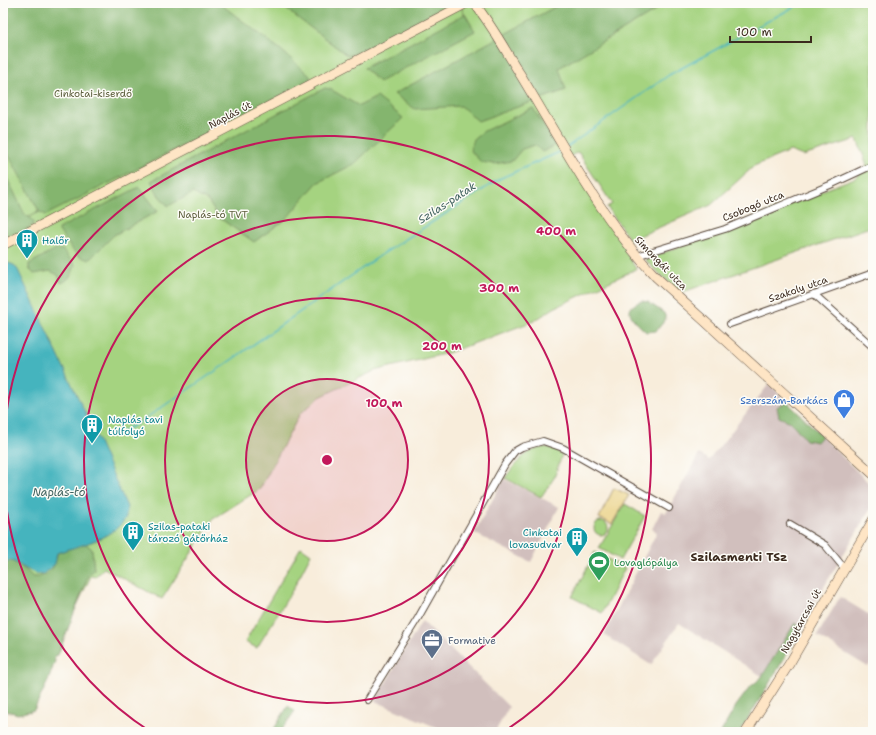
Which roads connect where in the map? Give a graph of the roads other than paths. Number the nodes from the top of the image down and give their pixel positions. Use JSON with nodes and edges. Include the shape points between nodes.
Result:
{"nodes":[{"id":1,"x":467,"y":3,"type":"edge"},
{"id":2,"x":474,"y":3,"type":"edge"},
{"id":3,"x":873,"y":165,"type":"edge"},
{"id":4,"x":3,"y":245,"type":"edge"},
{"id":5,"x":637,"y":258,"type":"junction"},
{"id":6,"x":873,"y":273,"type":"edge"},
{"id":7,"x":814,"y":294,"type":"junction"},
{"id":8,"x":730,"y":324,"type":"dead end"},
{"id":9,"x":873,"y":347,"type":"edge"},
{"id":10,"x":873,"y":474,"type":"edge"},
{"id":11,"x":669,"y":508,"type":"dead end"},
{"id":12,"x":873,"y":520,"type":"edge"},
{"id":13,"x":790,"y":524,"type":"dead end"},
{"id":14,"x":844,"y":568,"type":"junction"},
{"id":15,"x":367,"y":700,"type":"dead end"},
{"id":16,"x":746,"y":732,"type":"edge"}],
"edges":[{"from":1,"to":4,"type":"main road","name":"Naplás út"},
{"from":2,"to":5,"type":"main road","name":"Simongát utca","via":[[497,36],[603,210]]},
{"from":3,"to":5,"type":"street","name":"Csobogó utca","via":[[725,228]]},
{"from":5,"to":10,"type":"main road","name":"Simongát utca"},
{"from":6,"to":7,"type":"street","name":"Szakoly utca"},
{"from":7,"to":8,"type":"street","name":"Szakoly utca"},
{"from":7,"to":9,"type":"street"},
{"from":11,"to":15,"type":"street","via":[[563,448],[543,441],[515,451]]},
{"from":12,"to":14,"type":"main road","name":"Nagytarcsai út"},
{"from":13,"to":14,"type":"street","via":[[825,545]]},
{"from":14,"to":16,"type":"main road","name":"Nagytarcsai út","via":[[791,661]]}]}
